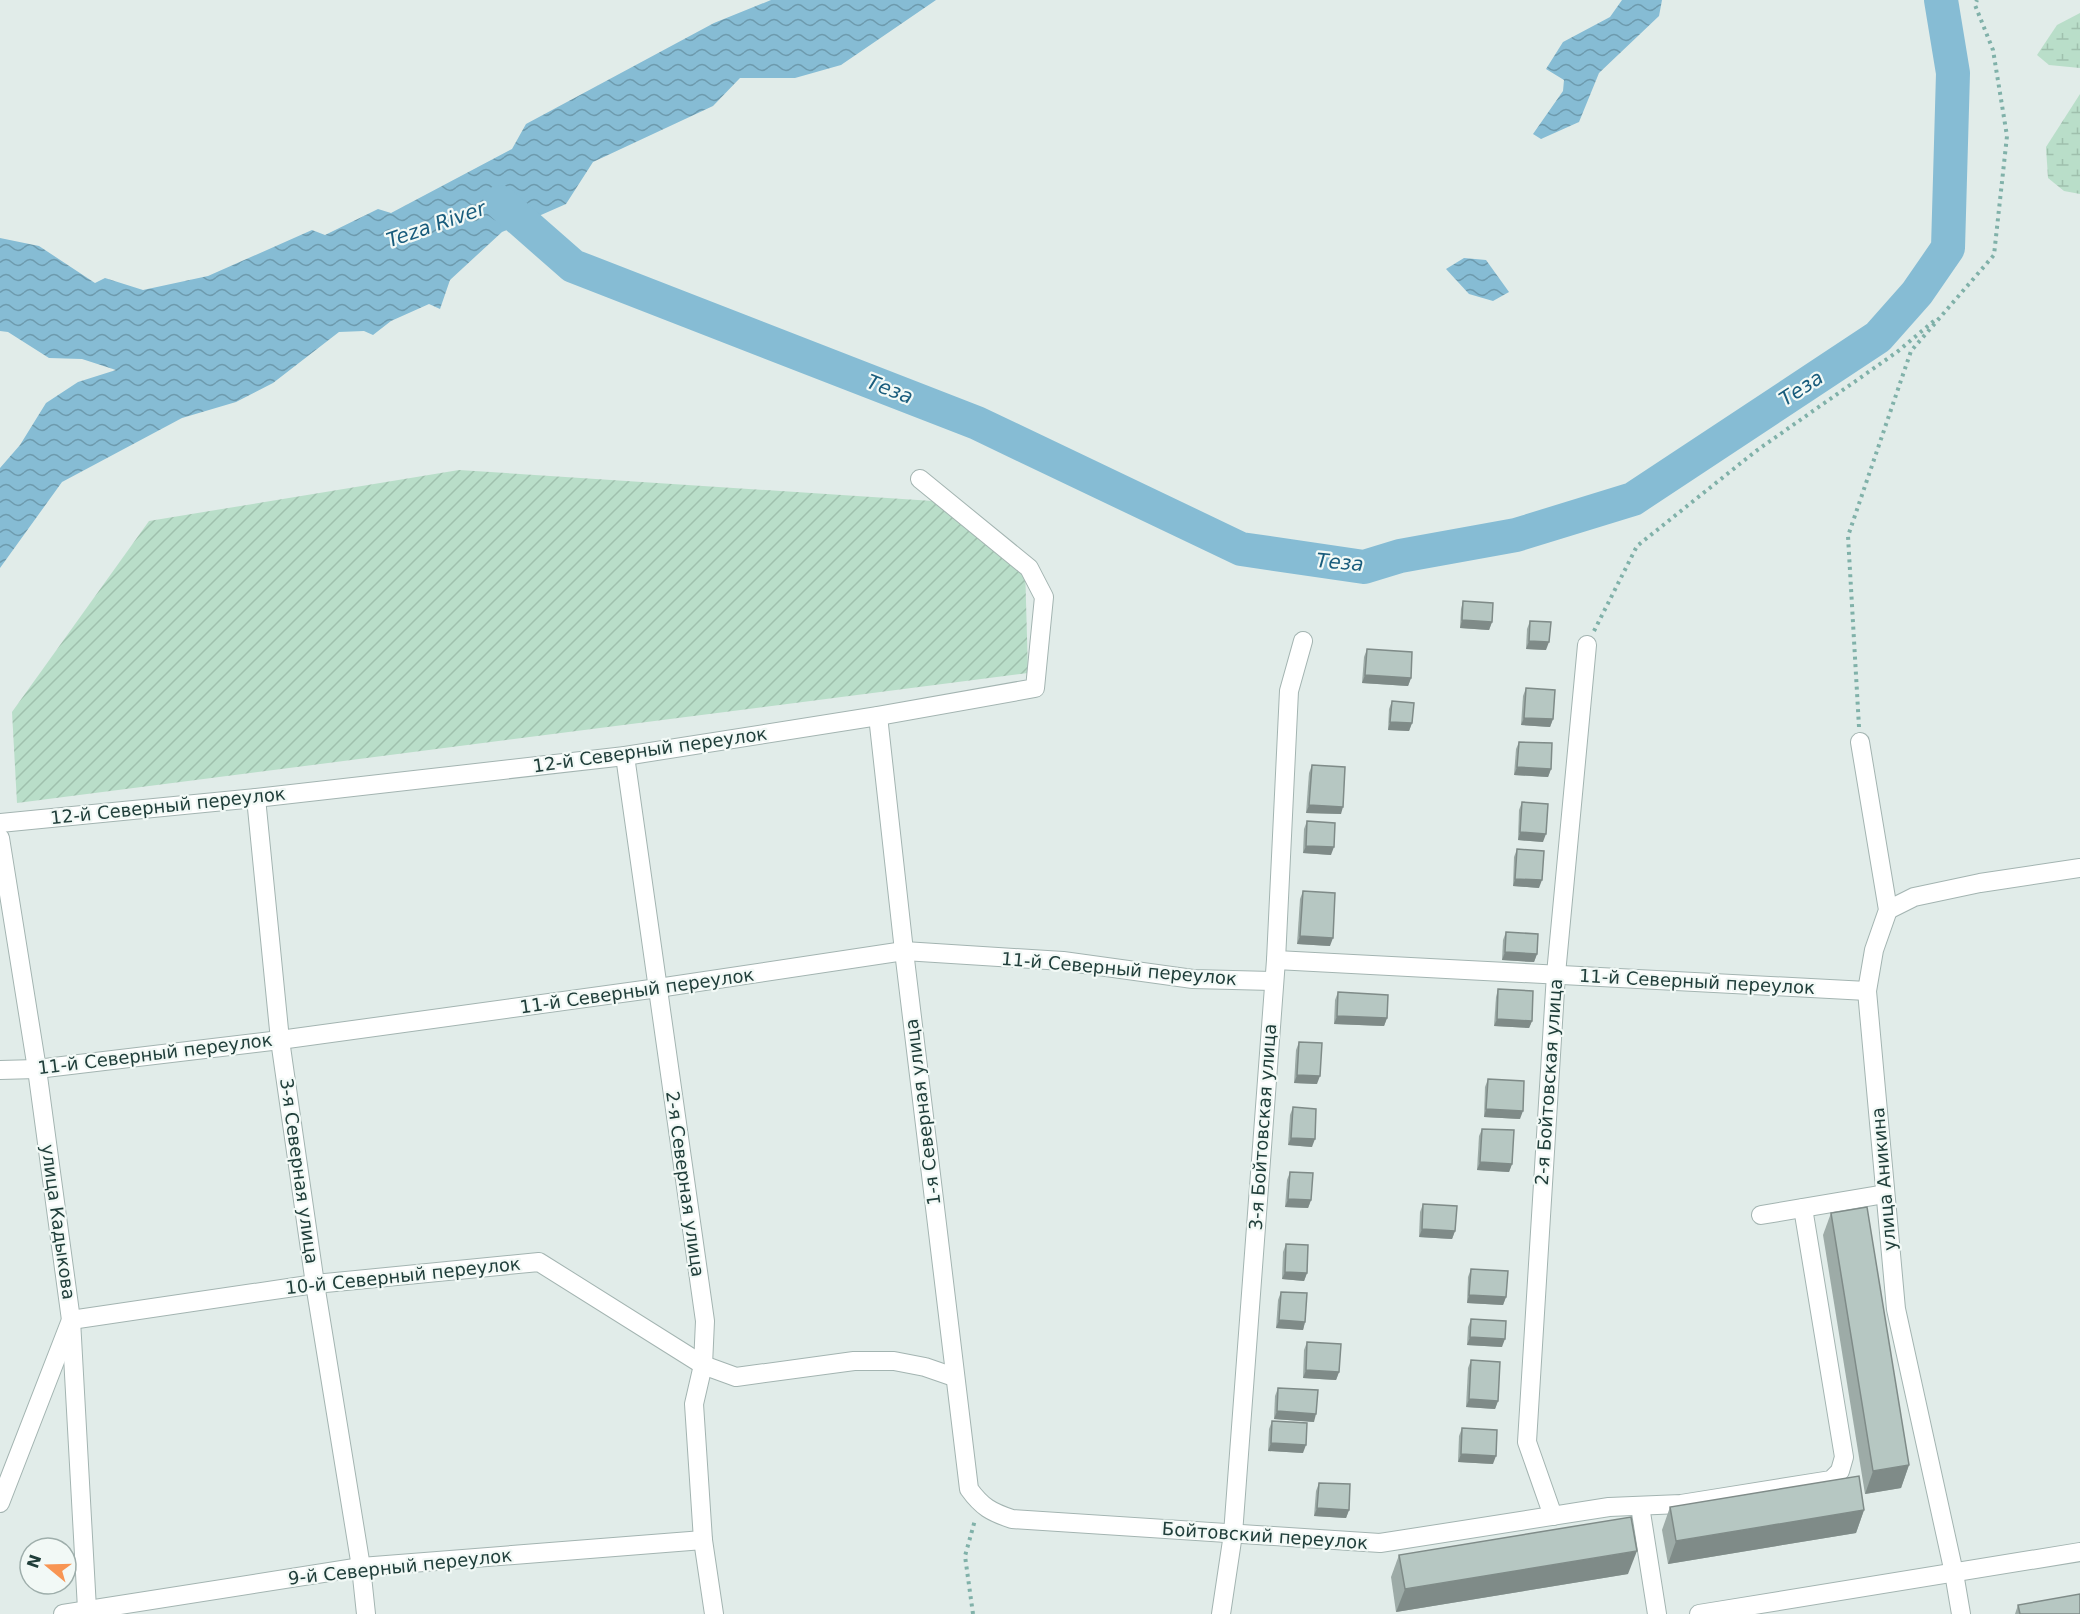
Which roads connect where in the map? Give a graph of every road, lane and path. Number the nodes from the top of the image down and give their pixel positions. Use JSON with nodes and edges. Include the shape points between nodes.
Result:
{"nodes":[{"id":1,"x":1977,"y":0,"type":"edge"},
{"id":2,"x":1946,"y":311,"type":"junction"},
{"id":3,"x":920,"y":479,"type":"dead end"},
{"id":4,"x":1303,"y":641,"type":"dead end"},
{"id":5,"x":1587,"y":645,"type":"joint"},
{"id":6,"x":878,"y":716,"type":"junction"},
{"id":7,"x":1860,"y":742,"type":"joint"},
{"id":8,"x":625,"y":756,"type":"junction"},
{"id":9,"x":256,"y":798,"type":"junction"},
{"id":10,"x":0,"y":823,"type":"edge"},
{"id":11,"x":0,"y":838,"type":"edge"},
{"id":12,"x":2080,"y":868,"type":"edge"},
{"id":13,"x":1888,"y":910,"type":"junction"},
{"id":14,"x":904,"y":951,"type":"junction"},
{"id":15,"x":1276,"y":960,"type":"junction"},
{"id":16,"x":1556,"y":974,"type":"junction"},
{"id":17,"x":1274,"y":981,"type":"junction"},
{"id":18,"x":658,"y":988,"type":"junction"},
{"id":19,"x":1867,"y":991,"type":"junction"},
{"id":20,"x":280,"y":1040,"type":"junction"},
{"id":21,"x":37,"y":1069,"type":"junction"},
{"id":22,"x":0,"y":1070,"type":"edge"},
{"id":23,"x":1885,"y":1194,"type":"junction"},
{"id":24,"x":1803,"y":1208,"type":"junction"},
{"id":25,"x":1761,"y":1215,"type":"dead end"},
{"id":26,"x":315,"y":1284,"type":"junction"},
{"id":27,"x":71,"y":1320,"type":"junction"},
{"id":28,"x":703,"y":1365,"type":"junction"},
{"id":29,"x":954,"y":1377,"type":"junction"},
{"id":30,"x":0,"y":1503,"type":"edge"},
{"id":31,"x":979,"y":1504,"type":"junction"},
{"id":32,"x":1640,"y":1506,"type":"junction"},
{"id":33,"x":1553,"y":1516,"type":"junction"},
{"id":34,"x":1233,"y":1534,"type":"junction"},
{"id":35,"x":703,"y":1540,"type":"junction"},
{"id":36,"x":2080,"y":1552,"type":"edge"},
{"id":37,"x":361,"y":1567,"type":"junction"},
{"id":38,"x":1954,"y":1573,"type":"junction"},
{"id":39,"x":87,"y":1609,"type":"junction"},
{"id":40,"x":63,"y":1614,"type":"edge"},
{"id":41,"x":366,"y":1614,"type":"edge"},
{"id":42,"x":714,"y":1614,"type":"edge"},
{"id":43,"x":973,"y":1614,"type":"edge"},
{"id":44,"x":1221,"y":1614,"type":"edge"},
{"id":45,"x":1657,"y":1614,"type":"edge"},
{"id":46,"x":1699,"y":1614,"type":"edge"},
{"id":47,"x":1961,"y":1614,"type":"edge"}],
"edges":[{"from":1,"to":2,"type":"path","via":[[1975,5],[1993,50],[2007,136],[1994,255]]},
{"from":2,"to":5,"type":"path","via":[[1897,352],[1756,451],[1637,546]]},
{"from":2,"to":7,"type":"path","via":[[1911,351],[1848,536]]},
{"from":3,"to":6,"type":"street","name":"12-й Северный переулок","via":[[1029,568],[1044,597],[1035,688]]},
{"from":4,"to":15,"type":"street","name":"3-я Бойтовская улица","via":[[1289,692]]},
{"from":5,"to":16,"type":"street","name":"2-я Бойтовская улица"},
{"from":6,"to":8,"type":"street","name":"12-й Северный переулок"},
{"from":6,"to":14,"type":"street","name":"1-я Северная улица"},
{"from":7,"to":13,"type":"street","name":"улица Аникина"},
{"from":8,"to":9,"type":"street","name":"12-й Северный переулок"},
{"from":8,"to":18,"type":"street","name":"2-я Северная улица"},
{"from":9,"to":10,"type":"street","name":"12-й Северный переулок"},
{"from":9,"to":20,"type":"street","name":"3-я Северная улица"},
{"from":11,"to":21,"type":"street","name":"улица Кадыкова"},
{"from":12,"to":13,"type":"street","via":[[1914,897]]},
{"from":13,"to":19,"type":"street","name":"улица Аникина","via":[[1874,951]]},
{"from":14,"to":17,"type":"street","name":"11-й Северный переулок","via":[[1062,961],[1193,979]]},
{"from":14,"to":18,"type":"street","name":"11-й Северный переулок"},
{"from":14,"to":29,"type":"street","name":"1-я Северная улица"},
{"from":15,"to":16,"type":"street","name":"11-й Северный переулок"},
{"from":15,"to":17,"type":"street","name":"3-я Бойтовская улица"},
{"from":16,"to":19,"type":"street","name":"11-й Северный переулок"},
{"from":16,"to":33,"type":"street","name":"2-я Бойтовская улица","via":[[1527,1442]]},
{"from":17,"to":34,"type":"street","name":"3-я Бойтовская улица"},
{"from":18,"to":20,"type":"street","name":"11-й Северный переулок"},
{"from":18,"to":28,"type":"street","name":"2-я Северная улица","via":[[705,1321]]},
{"from":19,"to":23,"type":"street","name":"улица Аникина"},
{"from":20,"to":21,"type":"street","name":"11-й Северный переулок"},
{"from":20,"to":26,"type":"street","name":"3-я Северная улица"},
{"from":21,"to":22,"type":"street","name":"11-й Северный переулок"},
{"from":21,"to":27,"type":"street","name":"улица Кадыкова"},
{"from":23,"to":24,"type":"street"},
{"from":23,"to":38,"type":"street","name":"улица Аникина","via":[[1896,1310]]},
{"from":24,"to":25,"type":"street"},
{"from":24,"to":32,"type":"street","name":"Бойтовский переулок","via":[[1844,1457],[1840,1471],[1831,1480],[1695,1502]]},
{"from":26,"to":27,"type":"street","name":"10-й Северный переулок"},
{"from":26,"to":28,"type":"street","name":"10-й Северный переулок","via":[[539,1262]]},
{"from":26,"to":37,"type":"street","name":"3-я Северная улица"},
{"from":27,"to":30,"type":"street"},
{"from":27,"to":39,"type":"street","name":"улица Кадыкова"},
{"from":28,"to":29,"type":"street","name":"10-й Северный переулок","via":[[736,1377],[854,1361],[894,1360]]},
{"from":28,"to":35,"type":"street","name":"2-я Северная улица","via":[[694,1404]]},
{"from":29,"to":31,"type":"street","name":"1-я Северная улица","via":[[969,1489]]},
{"from":31,"to":34,"type":"street","name":"Бойтовский переулок","via":[[1012,1520]]},
{"from":31,"to":43,"type":"path","via":[[966,1556]]},
{"from":32,"to":33,"type":"street","name":"Бойтовский переулок"},
{"from":32,"to":45,"type":"street"},
{"from":33,"to":34,"type":"street","name":"Бойтовский переулок","via":[[1380,1543]]},
{"from":34,"to":44,"type":"street","name":"3-я Бойтовская улица"},
{"from":35,"to":37,"type":"street","name":"9-й Северный переулок"},
{"from":35,"to":42,"type":"street","name":"2-я Северная улица"},
{"from":36,"to":38,"type":"street"},
{"from":37,"to":39,"type":"street","name":"9-й Северный переулок"},
{"from":37,"to":41,"type":"street","name":"3-я Северная улица"},
{"from":38,"to":46,"type":"street"},
{"from":38,"to":47,"type":"street","name":"улица Аникина"},
{"from":39,"to":40,"type":"street","name":"9-й Северный переулок"}]}
